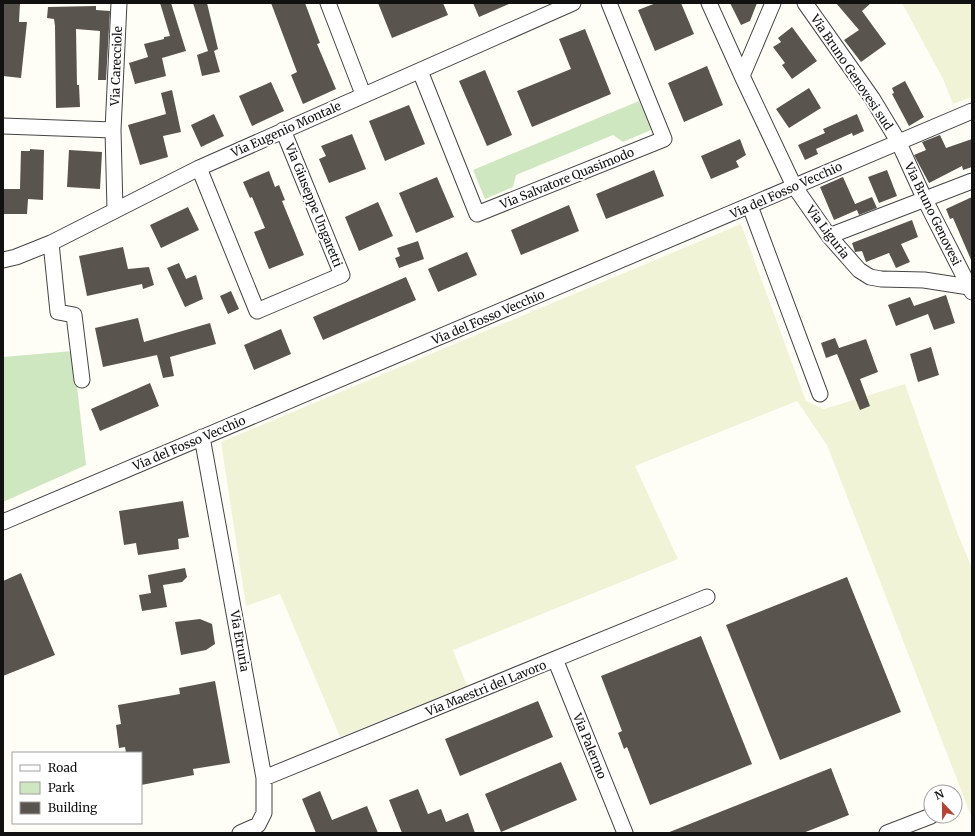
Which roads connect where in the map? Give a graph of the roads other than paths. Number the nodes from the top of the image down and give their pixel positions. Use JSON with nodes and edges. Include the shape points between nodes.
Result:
{"nodes":[{"id":1,"x":119,"y":3,"type":"edge"},
{"id":2,"x":328,"y":3,"type":"edge"},
{"id":3,"x":573,"y":3,"type":"edge"},
{"id":4,"x":608,"y":3,"type":"edge"},
{"id":5,"x":709,"y":3,"type":"edge"},
{"id":6,"x":773,"y":3,"type":"edge"},
{"id":7,"x":805,"y":3,"type":"edge"},
{"id":8,"x":420,"y":71,"type":"junction"},
{"id":9,"x":742,"y":76,"type":"junction"},
{"id":10,"x":363,"y":94,"type":"junction"},
{"id":11,"x":972,"y":111,"type":"edge"},
{"id":12,"x":3,"y":126,"type":"edge"},
{"id":13,"x":113,"y":130,"type":"junction"},
{"id":14,"x":283,"y":130,"type":"junction"},
{"id":15,"x":898,"y":141,"type":"junction"},
{"id":16,"x":199,"y":168,"type":"junction"},
{"id":17,"x":972,"y":181,"type":"edge"},
{"id":18,"x":794,"y":186,"type":"junction"},
{"id":19,"x":925,"y":200,"type":"junction"},
{"id":20,"x":750,"y":206,"type":"junction"},
{"id":21,"x":115,"y":210,"type":"junction"},
{"id":22,"x":829,"y":236,"type":"junction"},
{"id":23,"x":51,"y":243,"type":"junction"},
{"id":24,"x":3,"y":260,"type":"edge"},
{"id":25,"x":970,"y":289,"type":"edge"},
{"id":26,"x":82,"y":380,"type":"dead end"},
{"id":27,"x":820,"y":394,"type":"dead end"},
{"id":28,"x":202,"y":437,"type":"junction"},
{"id":29,"x":3,"y":522,"type":"edge"},
{"id":30,"x":707,"y":597,"type":"dead end"},
{"id":31,"x":555,"y":659,"type":"junction"},
{"id":32,"x":264,"y":778,"type":"junction"},
{"id":33,"x":923,"y":819,"type":"edge"},
{"id":34,"x":240,"y":833,"type":"edge"},
{"id":35,"x":625,"y":833,"type":"edge"},
{"id":36,"x":887,"y":833,"type":"edge"}],
"edges":[{"from":1,"to":13,"type":"street","name":"Via Carecciole"},
{"from":2,"to":10,"type":"street"},
{"from":3,"to":8,"type":"street","name":"Via Eugenio Montale"},
{"from":4,"to":8,"type":"street","name":"Via Salvatore Quasimodo","via":[[664,139],[477,214]]},
{"from":5,"to":9,"type":"street"},
{"from":6,"to":9,"type":"street"},
{"from":7,"to":15,"type":"street","name":"Via Bruno Genovesi sud","via":[[872,98]]},
{"from":8,"to":10,"type":"street","name":"Via Eugenio Montale"},
{"from":9,"to":18,"type":"street","name":"Via Liguria"},
{"from":10,"to":14,"type":"street","name":"Via Eugenio Montale"},
{"from":11,"to":15,"type":"street","name":"Via del Fosso Vecchio"},
{"from":12,"to":13,"type":"street"},
{"from":13,"to":21,"type":"street","name":"Via Carecciole"},
{"from":14,"to":16,"type":"street","name":"Via Eugenio Montale"},
{"from":14,"to":16,"type":"street","name":"Via Giuseppe Ungaretti","via":[[342,275],[257,311]]},
{"from":15,"to":18,"type":"street","name":"Via del Fosso Vecchio"},
{"from":15,"to":19,"type":"street","name":"Via Bruno Genovesi"},
{"from":16,"to":21,"type":"street","name":"Via Eugenio Montale"},
{"from":17,"to":19,"type":"street"},
{"from":18,"to":20,"type":"street","name":"Via del Fosso Vecchio"},
{"from":18,"to":22,"type":"street","name":"Via Liguria"},
{"from":19,"to":22,"type":"street"},
{"from":19,"to":25,"type":"street","name":"Via Bruno Genovesi"},
{"from":20,"to":27,"type":"street"},
{"from":20,"to":28,"type":"street","name":"Via del Fosso Vecchio"},
{"from":21,"to":23,"type":"street","name":"Via Eugenio Montale"},
{"from":22,"to":25,"type":"street","name":"Via Liguria","via":[[846,257],[870,277],[924,280]]},
{"from":23,"to":24,"type":"street","name":"Via Eugenio Montale"},
{"from":23,"to":26,"type":"street","via":[[58,312],[74,315]]},
{"from":28,"to":29,"type":"street","name":"Via del Fosso Vecchio"},
{"from":28,"to":32,"type":"street","name":"Via Etruria"},
{"from":30,"to":31,"type":"street","name":"Via Maestri del Lavoro"},
{"from":31,"to":32,"type":"street","name":"Via Maestri del Lavoro"},
{"from":31,"to":35,"type":"street","name":"Via Palermo"},
{"from":32,"to":34,"type":"street","name":"Via Etruria","via":[[264,813],[258,825]]},
{"from":33,"to":36,"type":"street"}]}
